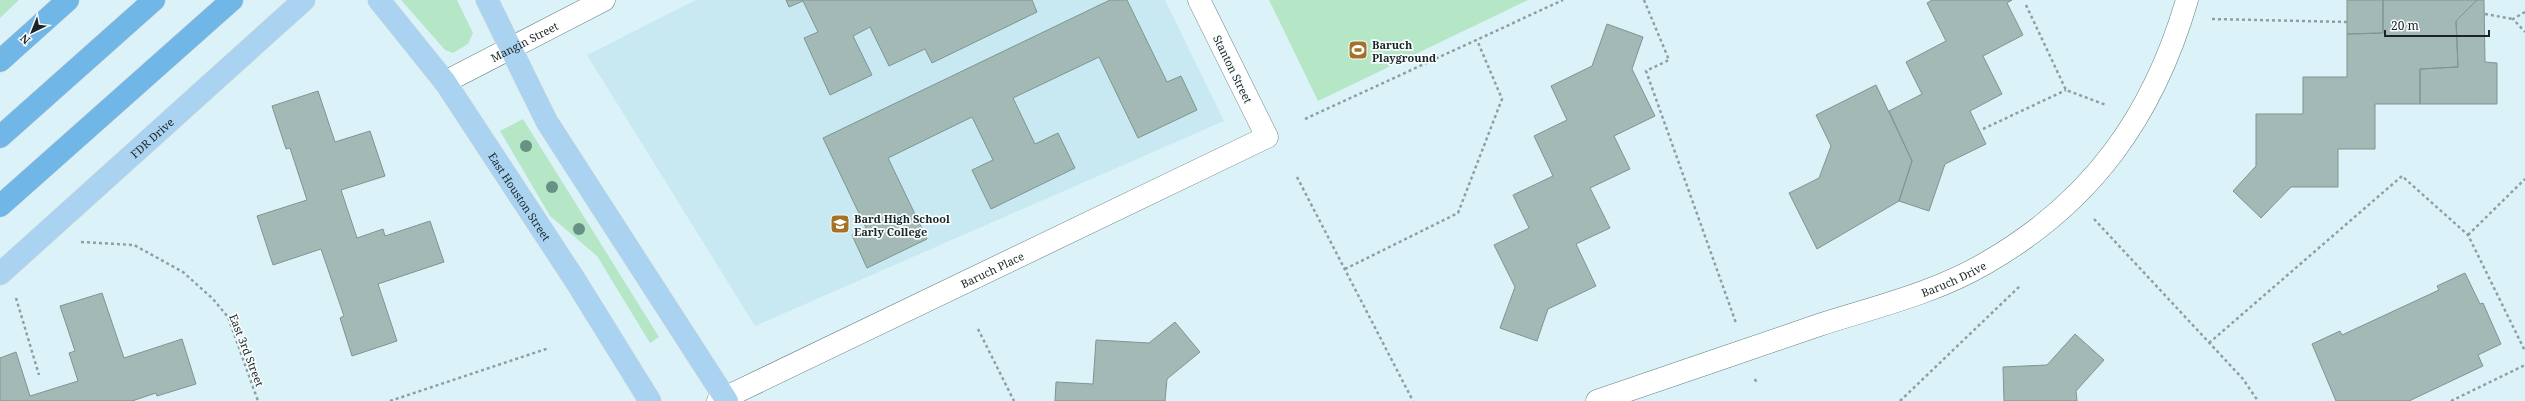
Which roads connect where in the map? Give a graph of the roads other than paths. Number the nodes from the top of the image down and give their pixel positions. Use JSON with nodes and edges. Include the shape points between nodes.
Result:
{"nodes":[{"id":1,"x":68,"y":0,"type":"edge"},
{"id":2,"x":154,"y":0,"type":"edge"},
{"id":3,"x":232,"y":0,"type":"edge"},
{"id":4,"x":304,"y":0,"type":"edge"},
{"id":5,"x":379,"y":0,"type":"edge"},
{"id":6,"x":487,"y":0,"type":"edge"},
{"id":7,"x":604,"y":0,"type":"edge"},
{"id":8,"x":1199,"y":0,"type":"edge"},
{"id":9,"x":2188,"y":0,"type":"edge"},
{"id":10,"x":509,"y":47,"type":"junction"},
{"id":11,"x":0,"y":62,"type":"edge"},
{"id":12,"x":445,"y":82,"type":"junction"},
{"id":13,"x":0,"y":137,"type":"edge"},
{"id":14,"x":1267,"y":137,"type":"joint"},
{"id":15,"x":0,"y":206,"type":"edge"},
{"id":16,"x":0,"y":274,"type":"edge"},
{"id":17,"x":723,"y":400,"type":"edge"},
{"id":18,"x":650,"y":401,"type":"edge"},
{"id":19,"x":1597,"y":401,"type":"edge"}],
"edges":[{"from":1,"to":11,"type":"highway"},
{"from":2,"to":13,"type":"highway"},
{"from":3,"to":15,"type":"highway"},
{"from":4,"to":16,"type":"main road","name":"FDR Drive"},
{"from":5,"to":12,"type":"main road","name":"East Houston Street"},
{"from":6,"to":10,"type":"main road"},
{"from":7,"to":10,"type":"street","name":"Mangin Street"},
{"from":8,"to":14,"type":"street","name":"Stanton Street"},
{"from":9,"to":19,"type":"street","name":"Baruch Drive","via":[[2175,42],[2153,91],[2126,137],[2088,183],[2037,229],[1985,264],[1930,289]]},
{"from":10,"to":12,"type":"street","name":"Mangin Street"},
{"from":10,"to":17,"type":"main road","via":[[547,122]]},
{"from":12,"to":18,"type":"main road","name":"East Houston Street"},
{"from":14,"to":17,"type":"street","name":"Baruch Place"}]}
